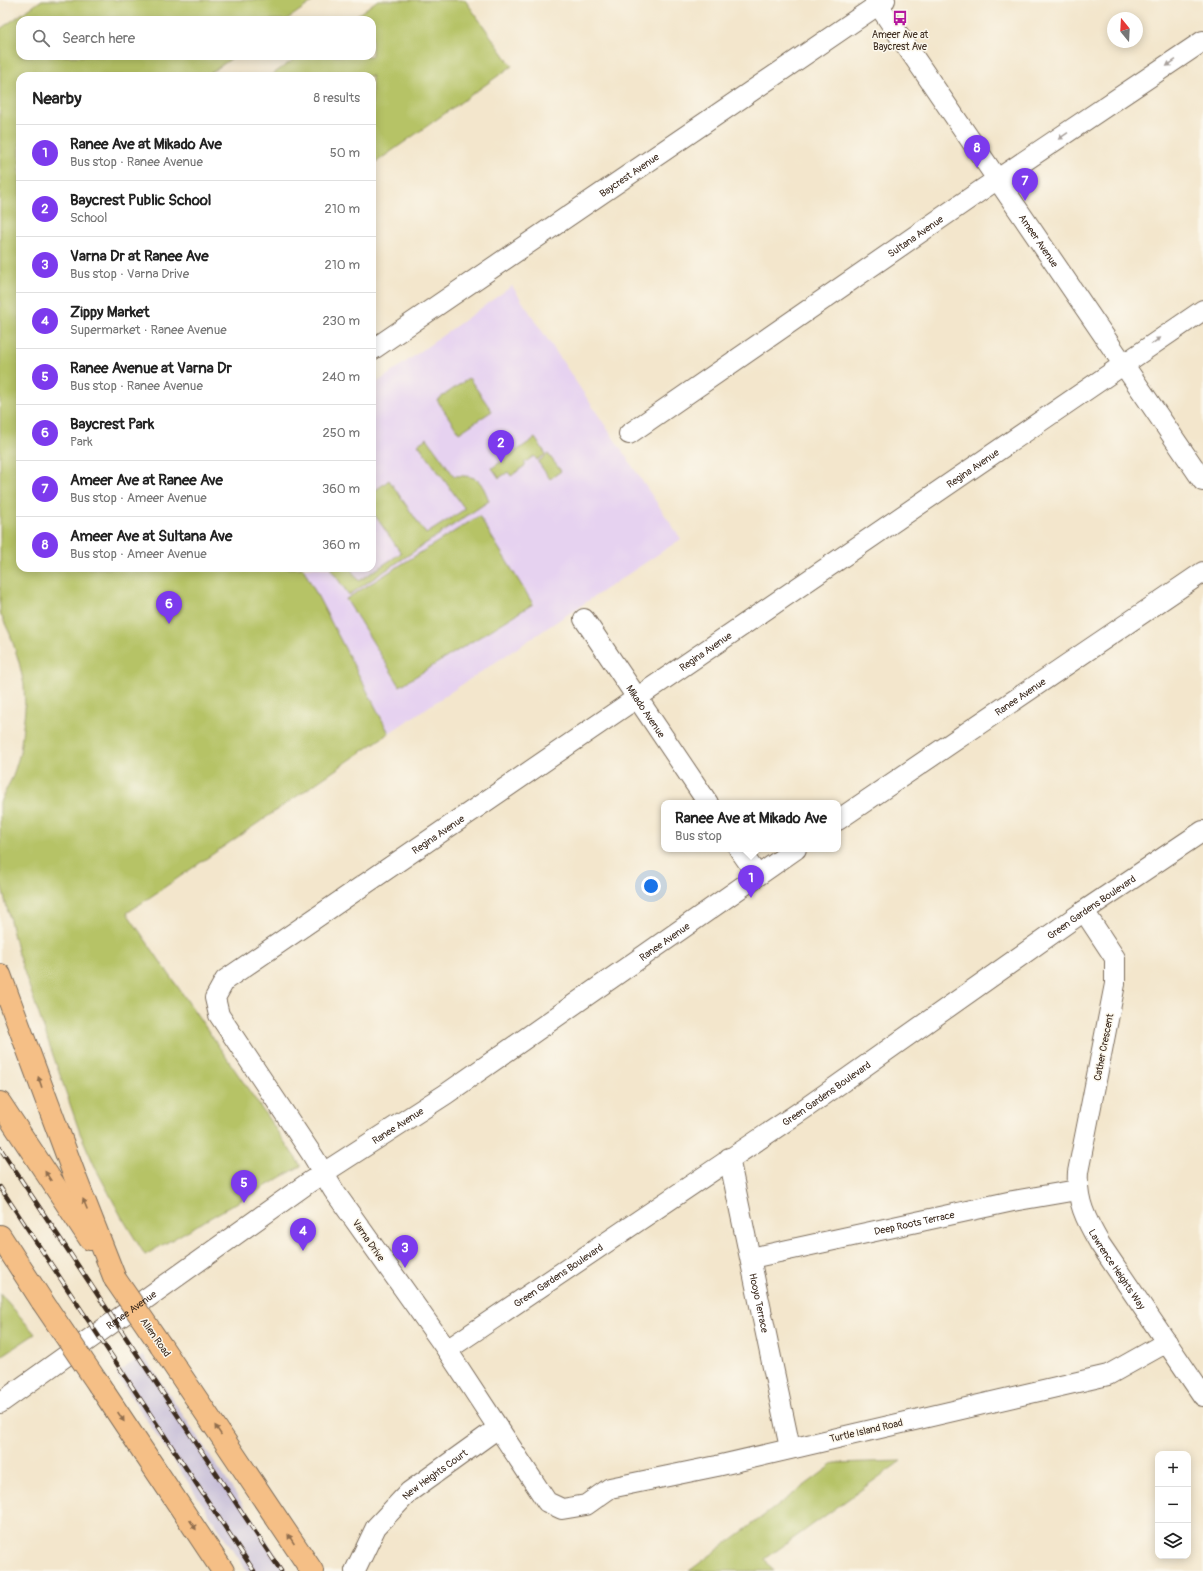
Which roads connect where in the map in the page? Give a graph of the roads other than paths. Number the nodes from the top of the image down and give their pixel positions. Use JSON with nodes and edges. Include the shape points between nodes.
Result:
{"nodes":[{"id":1,"x":880,"y":2,"type":"edge"},
{"id":2,"x":1203,"y":41,"type":"edge"},
{"id":3,"x":997,"y":180,"type":"junction"},
{"id":4,"x":1203,"y":310,"type":"edge"},
{"id":5,"x":376,"y":347,"type":"edge"},
{"id":6,"x":1124,"y":363,"type":"junction"},
{"id":7,"x":629,"y":434,"type":"dead end"},
{"id":8,"x":1203,"y":481,"type":"edge"},
{"id":9,"x":1203,"y":572,"type":"edge"},
{"id":10,"x":584,"y":619,"type":"dead end"},
{"id":11,"x":637,"y":697,"type":"junction"},
{"id":12,"x":706,"y":800,"type":"edge"},
{"id":13,"x":841,"y":818,"type":"edge"},
{"id":14,"x":1203,"y":831,"type":"edge"},
{"id":15,"x":741,"y":852,"type":"edge"},
{"id":16,"x":792,"y":852,"type":"edge"},
{"id":17,"x":757,"y":875,"type":"junction"},
{"id":18,"x":1084,"y":911,"type":"junction"},
{"id":19,"x":0,"y":975,"type":"edge"},
{"id":20,"x":215,"y":998,"type":"joint"},
{"id":21,"x":0,"y":1102,"type":"edge"},
{"id":22,"x":729,"y":1158,"type":"junction"},
{"id":23,"x":323,"y":1172,"type":"junction"},
{"id":24,"x":1077,"y":1190,"type":"junction"},
{"id":25,"x":0,"y":1236,"type":"edge"},
{"id":26,"x":751,"y":1258,"type":"junction"},
{"id":27,"x":0,"y":1263,"type":"edge"},
{"id":28,"x":116,"y":1279,"type":"junction"},
{"id":29,"x":42,"y":1300,"type":"junction"},
{"id":30,"x":1167,"y":1342,"type":"junction"},
{"id":31,"x":446,"y":1350,"type":"junction"},
{"id":32,"x":1203,"y":1396,"type":"edge"},
{"id":33,"x":0,"y":1403,"type":"edge"},
{"id":34,"x":498,"y":1428,"type":"junction"},
{"id":35,"x":790,"y":1448,"type":"junction"},
{"id":36,"x":562,"y":1510,"type":"joint"},
{"id":37,"x":224,"y":1571,"type":"edge"},
{"id":38,"x":312,"y":1571,"type":"edge"},
{"id":39,"x":355,"y":1571,"type":"edge"}],
"edges":[{"from":1,"to":3,"type":"street","name":"Ameer Avenue"},
{"from":1,"to":5,"type":"street","name":"Baycrest Avenue"},
{"from":2,"to":3,"type":"street","name":"Sultana Avenue","one_way":true},
{"from":3,"to":6,"type":"street","name":"Ameer Avenue"},
{"from":3,"to":7,"type":"street","name":"Sultana Avenue"},
{"from":6,"to":4,"type":"street","name":"Regina Avenue","one_way":true},
{"from":6,"to":8,"type":"street","name":"Ameer Avenue"},
{"from":6,"to":11,"type":"street","name":"Regina Avenue"},
{"from":9,"to":13,"type":"street","name":"Ranee Avenue"},
{"from":10,"to":11,"type":"street","name":"Mikado Avenue"},
{"from":11,"to":12,"type":"street","name":"Mikado Avenue"},
{"from":11,"to":20,"type":"street","name":"Regina Avenue","via":[[225,980]]},
{"from":14,"to":18,"type":"street","name":"Green Gardens Boulevard"},
{"from":15,"to":17,"type":"street"},
{"from":16,"to":17,"type":"street","name":"Ranee Avenue"},
{"from":17,"to":23,"type":"street","name":"Ranee Avenue","via":[[446,1094]]},
{"from":18,"to":22,"type":"street","name":"Green Gardens Boulevard","via":[[807,1107]]},
{"from":18,"to":24,"type":"street","name":"Cather Crescent","via":[[1115,958],[1115,984],[1078,1172]]},
{"from":28,"to":19,"type":"highway","one_way":true,"via":[[68,1160]]},
{"from":20,"to":23,"type":"street","name":"Varna Drive","via":[[219,1015]]},
{"from":28,"to":21,"type":"highway","name":"Allen Road","one_way":true},
{"from":22,"to":26,"type":"street","name":"Hooyo Terrace"},
{"from":22,"to":31,"type":"street","name":"Green Gardens Boulevard"},
{"from":23,"to":31,"type":"street","name":"Varna Drive"},
{"from":23,"to":33,"type":"street","name":"Ranee Avenue"},
{"from":24,"to":26,"type":"street","name":"Deep Roots Terrace","via":[[1013,1201]]},
{"from":24,"to":30,"type":"street","name":"Lawrence Heights Way","via":[[1088,1223]]},
{"from":25,"to":29,"type":"highway"},
{"from":26,"to":35,"type":"street","name":"Hooyo Terrace"},
{"from":27,"to":29,"type":"highway"},
{"from":38,"to":28,"type":"highway","name":"Allen Road","one_way":true,"bridge":true},
{"from":29,"to":37,"type":"highway","one_way":true,"bridge":true},
{"from":30,"to":32,"type":"street"},
{"from":30,"to":35,"type":"street","name":"Turtle Island Road","via":[[1108,1375]]},
{"from":31,"to":34,"type":"street","name":"Varna Drive"},
{"from":34,"to":36,"type":"street","name":"Varna Drive","via":[[547,1502]]},
{"from":34,"to":39,"type":"street","name":"New Heights Court","via":[[409,1492],[376,1526]]},
{"from":35,"to":36,"type":"street","name":"Turtle Island Road","via":[[610,1488],[586,1505]]}]}
